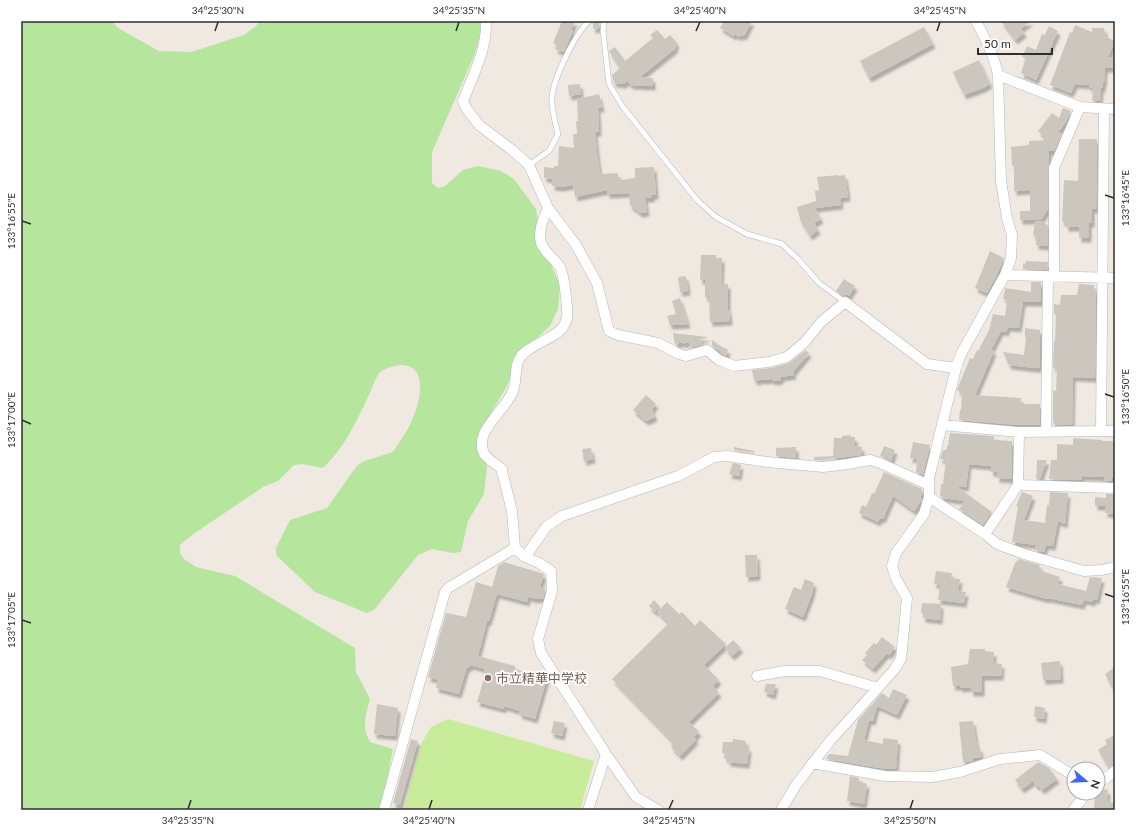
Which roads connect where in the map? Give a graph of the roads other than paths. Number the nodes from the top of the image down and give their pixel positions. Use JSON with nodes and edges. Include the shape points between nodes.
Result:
{"nodes":[{"id":1,"x":486,"y":21,"type":"edge"},
{"id":2,"x":589,"y":21,"type":"edge"},
{"id":3,"x":604,"y":21,"type":"edge"},
{"id":4,"x":976,"y":21,"type":"edge"},
{"id":5,"x":998,"y":75,"type":"junction"},
{"id":6,"x":1080,"y":107,"type":"junction"},
{"id":7,"x":1115,"y":108,"type":"edge"},
{"id":8,"x":1104,"y":109,"type":"junction"},
{"id":9,"x":529,"y":165,"type":"junction"},
{"id":10,"x":548,"y":208,"type":"junction"},
{"id":11,"x":1005,"y":275,"type":"junction"},
{"id":12,"x":1051,"y":277,"type":"junction"},
{"id":13,"x":1103,"y":278,"type":"junction"},
{"id":14,"x":1115,"y":278,"type":"edge"},
{"id":15,"x":845,"y":302,"type":"junction"},
{"id":16,"x":956,"y":368,"type":"junction"},
{"id":17,"x":942,"y":425,"type":"junction"},
{"id":18,"x":1101,"y":431,"type":"junction"},
{"id":19,"x":1115,"y":431,"type":"edge"},
{"id":20,"x":1019,"y":432,"type":"junction"},
{"id":21,"x":1046,"y":432,"type":"junction"},
{"id":22,"x":929,"y":485,"type":"junction"},
{"id":23,"x":1018,"y":485,"type":"junction"},
{"id":24,"x":1115,"y":488,"type":"edge"},
{"id":25,"x":929,"y":496,"type":"junction"},
{"id":26,"x":985,"y":534,"type":"junction"},
{"id":27,"x":515,"y":548,"type":"junction"},
{"id":28,"x":525,"y":557,"type":"junction"},
{"id":29,"x":1115,"y":567,"type":"edge"},
{"id":30,"x":758,"y":676,"type":"dead end"},
{"id":31,"x":878,"y":688,"type":"junction"},
{"id":32,"x":606,"y":754,"type":"junction"},
{"id":33,"x":812,"y":763,"type":"junction"},
{"id":34,"x":1066,"y":771,"type":"edge"},
{"id":35,"x":1115,"y":771,"type":"edge"},
{"id":36,"x":1106,"y":778,"type":"edge"},
{"id":37,"x":1080,"y":801,"type":"edge"},
{"id":38,"x":384,"y":810,"type":"edge"},
{"id":39,"x":588,"y":810,"type":"edge"},
{"id":40,"x":658,"y":810,"type":"edge"},
{"id":41,"x":781,"y":810,"type":"edge"},
{"id":42,"x":1073,"y":810,"type":"edge"}],
"edges":[{"from":1,"to":9,"type":"street","via":[[480,59],[463,101],[479,125]]},
{"from":2,"to":9,"type":"lane","via":[[558,73],[552,97],[558,134],[549,151]]},
{"from":3,"to":15,"type":"lane","via":[[609,84],[623,107],[697,200],[716,217],[747,234],[782,244],[819,283]]},
{"from":4,"to":5,"type":"street","via":[[988,44]]},
{"from":5,"to":6,"type":"street"},
{"from":5,"to":11,"type":"street","via":[[1001,181],[1012,235],[1011,258]]},
{"from":6,"to":8,"type":"street"},
{"from":6,"to":12,"type":"street","via":[[1054,168]]},
{"from":7,"to":8,"type":"street"},
{"from":8,"to":13,"type":"street"},
{"from":9,"to":10,"type":"street"},
{"from":10,"to":15,"type":"street","via":[[576,245],[597,283],[609,331],[618,335],[658,343],[686,356],[707,350],[734,366],[770,362],[787,357],[805,342],[821,322]]},
{"from":10,"to":27,"type":"street","via":[[540,228],[541,243],[561,269],[567,318],[559,332],[521,356],[513,391],[484,432],[482,440],[486,455],[502,469],[512,510]]},
{"from":11,"to":12,"type":"street"},
{"from":11,"to":16,"type":"street","via":[[961,354]]},
{"from":12,"to":13,"type":"street"},
{"from":12,"to":21,"type":"street"},
{"from":13,"to":14,"type":"street"},
{"from":13,"to":18,"type":"street"},
{"from":15,"to":16,"type":"street","via":[[927,364]]},
{"from":16,"to":17,"type":"street"},
{"from":17,"to":20,"type":"street"},
{"from":17,"to":22,"type":"street"},
{"from":18,"to":19,"type":"street"},
{"from":18,"to":21,"type":"street"},
{"from":20,"to":21,"type":"street"},
{"from":20,"to":23,"type":"street"},
{"from":22,"to":25,"type":"street"},
{"from":22,"to":28,"type":"street","via":[[870,460],[823,466],[727,456],[714,457],[678,476],[562,516],[547,526]]},
{"from":23,"to":24,"type":"street"},
{"from":23,"to":26,"type":"street"},
{"from":25,"to":26,"type":"street"},
{"from":25,"to":31,"type":"street","via":[[924,514],[896,553],[892,566],[907,598],[903,645],[901,659]]},
{"from":26,"to":29,"type":"street","via":[[997,544],[1084,571]]},
{"from":27,"to":28,"type":"street"},
{"from":27,"to":38,"type":"street","via":[[445,592]]},
{"from":28,"to":32,"type":"street","via":[[551,571],[552,591],[538,640],[541,652]]},
{"from":30,"to":31,"type":"street","via":[[785,671],[820,671]]},
{"from":31,"to":33,"type":"street"},
{"from":32,"to":39,"type":"street"},
{"from":32,"to":40,"type":"street","via":[[636,797]]},
{"from":33,"to":34,"type":"street","via":[[885,776],[932,776],[960,772],[1000,759],[1040,755]]},
{"from":33,"to":41,"type":"street"},
{"from":35,"to":36,"type":"street"},
{"from":37,"to":42,"type":"street"}]}
